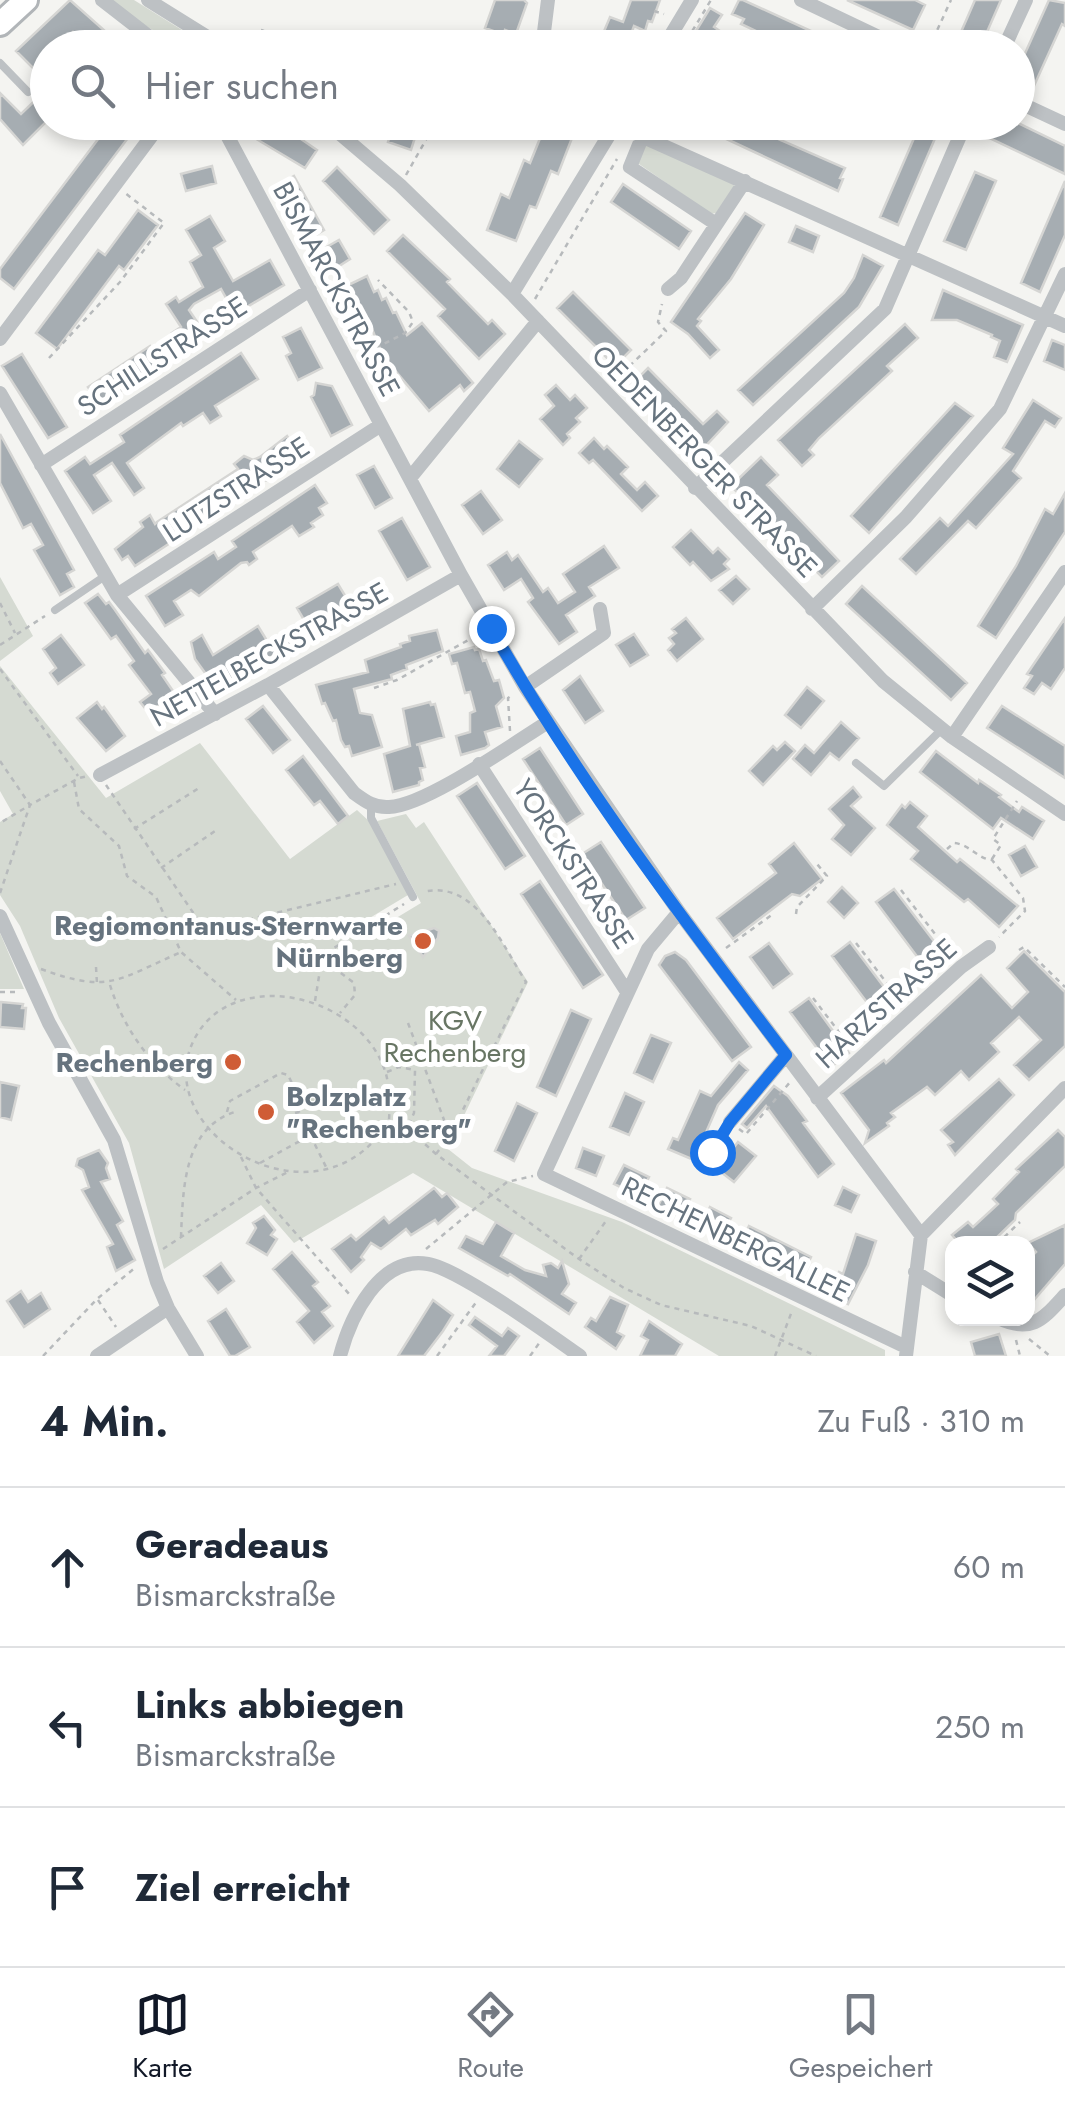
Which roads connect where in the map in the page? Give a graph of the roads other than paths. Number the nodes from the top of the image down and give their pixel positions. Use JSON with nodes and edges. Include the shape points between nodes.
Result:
{"nodes":[{"id":1,"x":26,"y":0,"type":"edge"},
{"id":2,"x":102,"y":0,"type":"edge"},
{"id":3,"x":148,"y":0,"type":"edge"},
{"id":4,"x":548,"y":0,"type":"edge"},
{"id":5,"x":692,"y":0,"type":"edge"},
{"id":6,"x":801,"y":0,"type":"edge"},
{"id":7,"x":1026,"y":0,"type":"edge"},
{"id":8,"x":0,"y":24,"type":"edge"},
{"id":9,"x":141,"y":30,"type":"edge"},
{"id":10,"x":194,"y":30,"type":"edge"},
{"id":11,"x":544,"y":30,"type":"edge"},
{"id":12,"x":674,"y":30,"type":"edge"},
{"id":13,"x":864,"y":30,"type":"edge"},
{"id":14,"x":1012,"y":30,"type":"edge"},
{"id":15,"x":0,"y":63,"type":"edge"},
{"id":16,"x":28,"y":92,"type":"dead end"},
{"id":17,"x":1035,"y":110,"type":"edge"},
{"id":18,"x":1065,"y":124,"type":"edge"},
{"id":19,"x":149,"y":140,"type":"edge"},
{"id":20,"x":230,"y":140,"type":"edge"},
{"id":21,"x":347,"y":140,"type":"edge"},
{"id":22,"x":605,"y":140,"type":"edge"},
{"id":23,"x":635,"y":140,"type":"edge"},
{"id":24,"x":655,"y":140,"type":"edge"},
{"id":25,"x":958,"y":140,"type":"edge"},
{"id":26,"x":745,"y":181,"type":"junction"},
{"id":27,"x":716,"y":224,"type":"junction"},
{"id":28,"x":908,"y":255,"type":"junction"},
{"id":29,"x":1065,"y":274,"type":"edge"},
{"id":30,"x":668,"y":289,"type":"road end"},
{"id":31,"x":310,"y":290,"type":"junction"},
{"id":32,"x":512,"y":294,"type":"junction"},
{"id":33,"x":533,"y":316,"type":"junction"},
{"id":34,"x":1046,"y":317,"type":"junction"},
{"id":35,"x":1065,"y":326,"type":"edge"},
{"id":36,"x":0,"y":339,"type":"edge"},
{"id":37,"x":0,"y":393,"type":"edge"},
{"id":38,"x":381,"y":425,"type":"junction"},
{"id":39,"x":40,"y":465,"type":"junction"},
{"id":40,"x":410,"y":478,"type":"junction"},
{"id":41,"x":695,"y":488,"type":"junction"},
{"id":42,"x":1065,"y":572,"type":"edge"},
{"id":43,"x":461,"y":574,"type":"junction"},
{"id":44,"x":105,"y":576,"type":"junction"},
{"id":45,"x":118,"y":595,"type":"junction"},
{"id":46,"x":600,"y":609,"type":"dead end"},
{"id":47,"x":812,"y":609,"type":"junction"},
{"id":48,"x":55,"y":610,"type":"road end"},
{"id":49,"x":268,"y":685,"type":"junction"},
{"id":50,"x":524,"y":687,"type":"junction"},
{"id":51,"x":214,"y":714,"type":"junction"},
{"id":52,"x":548,"y":722,"type":"junction"},
{"id":53,"x":947,"y":733,"type":"junction"},
{"id":54,"x":856,"y":762,"type":"dead end"},
{"id":55,"x":478,"y":764,"type":"junction"},
{"id":56,"x":100,"y":775,"type":"road end"},
{"id":57,"x":370,"y":805,"type":"junction"},
{"id":58,"x":1065,"y":814,"type":"edge"},
{"id":59,"x":414,"y":898,"type":"road end"},
{"id":60,"x":678,"y":912,"type":"junction"},
{"id":61,"x":0,"y":916,"type":"edge"},
{"id":62,"x":989,"y":948,"type":"road end"},
{"id":63,"x":627,"y":992,"type":"junction"},
{"id":64,"x":786,"y":1055,"type":"junction"},
{"id":65,"x":1065,"y":1088,"type":"edge"},
{"id":66,"x":817,"y":1098,"type":"junction"},
{"id":67,"x":730,"y":1122,"type":"joint"},
{"id":68,"x":712,"y":1152,"type":"dead end"},
{"id":69,"x":921,"y":1235,"type":"junction"},
{"id":70,"x":914,"y":1272,"type":"junction"},
{"id":71,"x":945,"y":1291,"type":"edge"},
{"id":72,"x":1065,"y":1295,"type":"edge"},
{"id":73,"x":168,"y":1308,"type":"junction"},
{"id":74,"x":1035,"y":1322,"type":"edge"},
{"id":75,"x":906,"y":1352,"type":"edge"},
{"id":76,"x":97,"y":1356,"type":"edge"},
{"id":77,"x":197,"y":1356,"type":"edge"},
{"id":78,"x":340,"y":1356,"type":"edge"},
{"id":79,"x":580,"y":1356,"type":"edge"}],
"edges":[{"from":1,"to":8,"type":"main road"},
{"from":2,"to":9,"type":"street"},
{"from":3,"to":10,"type":"street"},
{"from":4,"to":11,"type":"street"},
{"from":5,"to":12,"type":"street"},
{"from":6,"to":13,"type":"street"},
{"from":7,"to":14,"type":"street"},
{"from":15,"to":16,"type":"lane"},
{"from":17,"to":18,"type":"street"},
{"from":19,"to":36,"type":"street"},
{"from":20,"to":31,"type":"street","name":"BISMARCKSTRASSE"},
{"from":21,"to":32,"type":"street","name":"OEDENBERGER STRASSE"},
{"from":22,"to":32,"type":"street"},
{"from":23,"to":27,"type":"street","via":[[630,167]]},
{"from":24,"to":26,"type":"street"},
{"from":25,"to":28,"type":"street"},
{"from":26,"to":27,"type":"street"},
{"from":26,"to":28,"type":"street"},
{"from":27,"to":30,"type":"street"},
{"from":28,"to":34,"type":"street"},
{"from":28,"to":41,"type":"street","via":[[886,309]]},
{"from":29,"to":34,"type":"street"},
{"from":31,"to":38,"type":"street","name":"BISMARCKSTRASSE"},
{"from":31,"to":39,"type":"street","name":"SCHILLSTRASSE"},
{"from":32,"to":33,"type":"street","name":"OEDENBERGER STRASSE"},
{"from":33,"to":40,"type":"street"},
{"from":33,"to":41,"type":"street","name":"OEDENBERGER STRASSE"},
{"from":34,"to":35,"type":"street"},
{"from":34,"to":47,"type":"street","via":[[1000,409],[906,517]]},
{"from":37,"to":39,"type":"street"},
{"from":38,"to":40,"type":"street","name":"BISMARCKSTRASSE"},
{"from":38,"to":45,"type":"street","name":"LUTZSTRASSE"},
{"from":39,"to":44,"type":"street"},
{"from":40,"to":43,"type":"street","name":"BISMARCKSTRASSE"},
{"from":41,"to":47,"type":"street","name":"OEDENBERGER STRASSE"},
{"from":42,"to":53,"type":"street"},
{"from":43,"to":49,"type":"street","name":"NETTELBECKSTRASSE"},
{"from":43,"to":50,"type":"street","name":"BISMARCKSTRASSE"},
{"from":44,"to":45,"type":"street"},
{"from":44,"to":48,"type":"lane"},
{"from":45,"to":51,"type":"street"},
{"from":46,"to":50,"type":"street","via":[[604,634]]},
{"from":47,"to":53,"type":"street","name":"OEDENBERGER STRASSE"},
{"from":49,"to":51,"type":"street","name":"NETTELBECKSTRASSE"},
{"from":49,"to":57,"type":"street"},
{"from":50,"to":52,"type":"street","name":"BISMARCKSTRASSE"},
{"from":51,"to":56,"type":"street","name":"NETTELBECKSTRASSE"},
{"from":52,"to":55,"type":"street"},
{"from":52,"to":60,"type":"street","name":"BISMARCKSTRASSE"},
{"from":53,"to":54,"type":"lane","via":[[884,786]]},
{"from":53,"to":58,"type":"street","name":"OEDENBERGER STRASSE"},
{"from":55,"to":57,"type":"street","via":[[427,796],[396,806]]},
{"from":55,"to":63,"type":"street","name":"YORCKSTRASSE"},
{"from":57,"to":59,"type":"lane"},
{"from":60,"to":63,"type":"street","via":[[648,949]]},
{"from":60,"to":64,"type":"street","name":"BISMARCKSTRASSE"},
{"from":61,"to":73,"type":"street","via":[[114,1140]]},
{"from":62,"to":66,"type":"street","name":"HARZSTRASSE"},
{"from":63,"to":75,"type":"street","name":"RECHENBERGALLEE","via":[[544,1174]]},
{"from":64,"to":66,"type":"street","name":"BISMARCKSTRASSE"},
{"from":64,"to":67,"type":"street"},
{"from":65,"to":69,"type":"street"},
{"from":66,"to":69,"type":"street","name":"BISMARCKSTRASSE"},
{"from":67,"to":68,"type":"lane"},
{"from":69,"to":70,"type":"street"},
{"from":70,"to":71,"type":"street"},
{"from":70,"to":75,"type":"street"},
{"from":72,"to":74,"type":"street"},
{"from":73,"to":76,"type":"street"},
{"from":73,"to":77,"type":"street"},
{"from":78,"to":79,"type":"street","via":[[360,1305],[387,1276],[425,1263]]}]}
